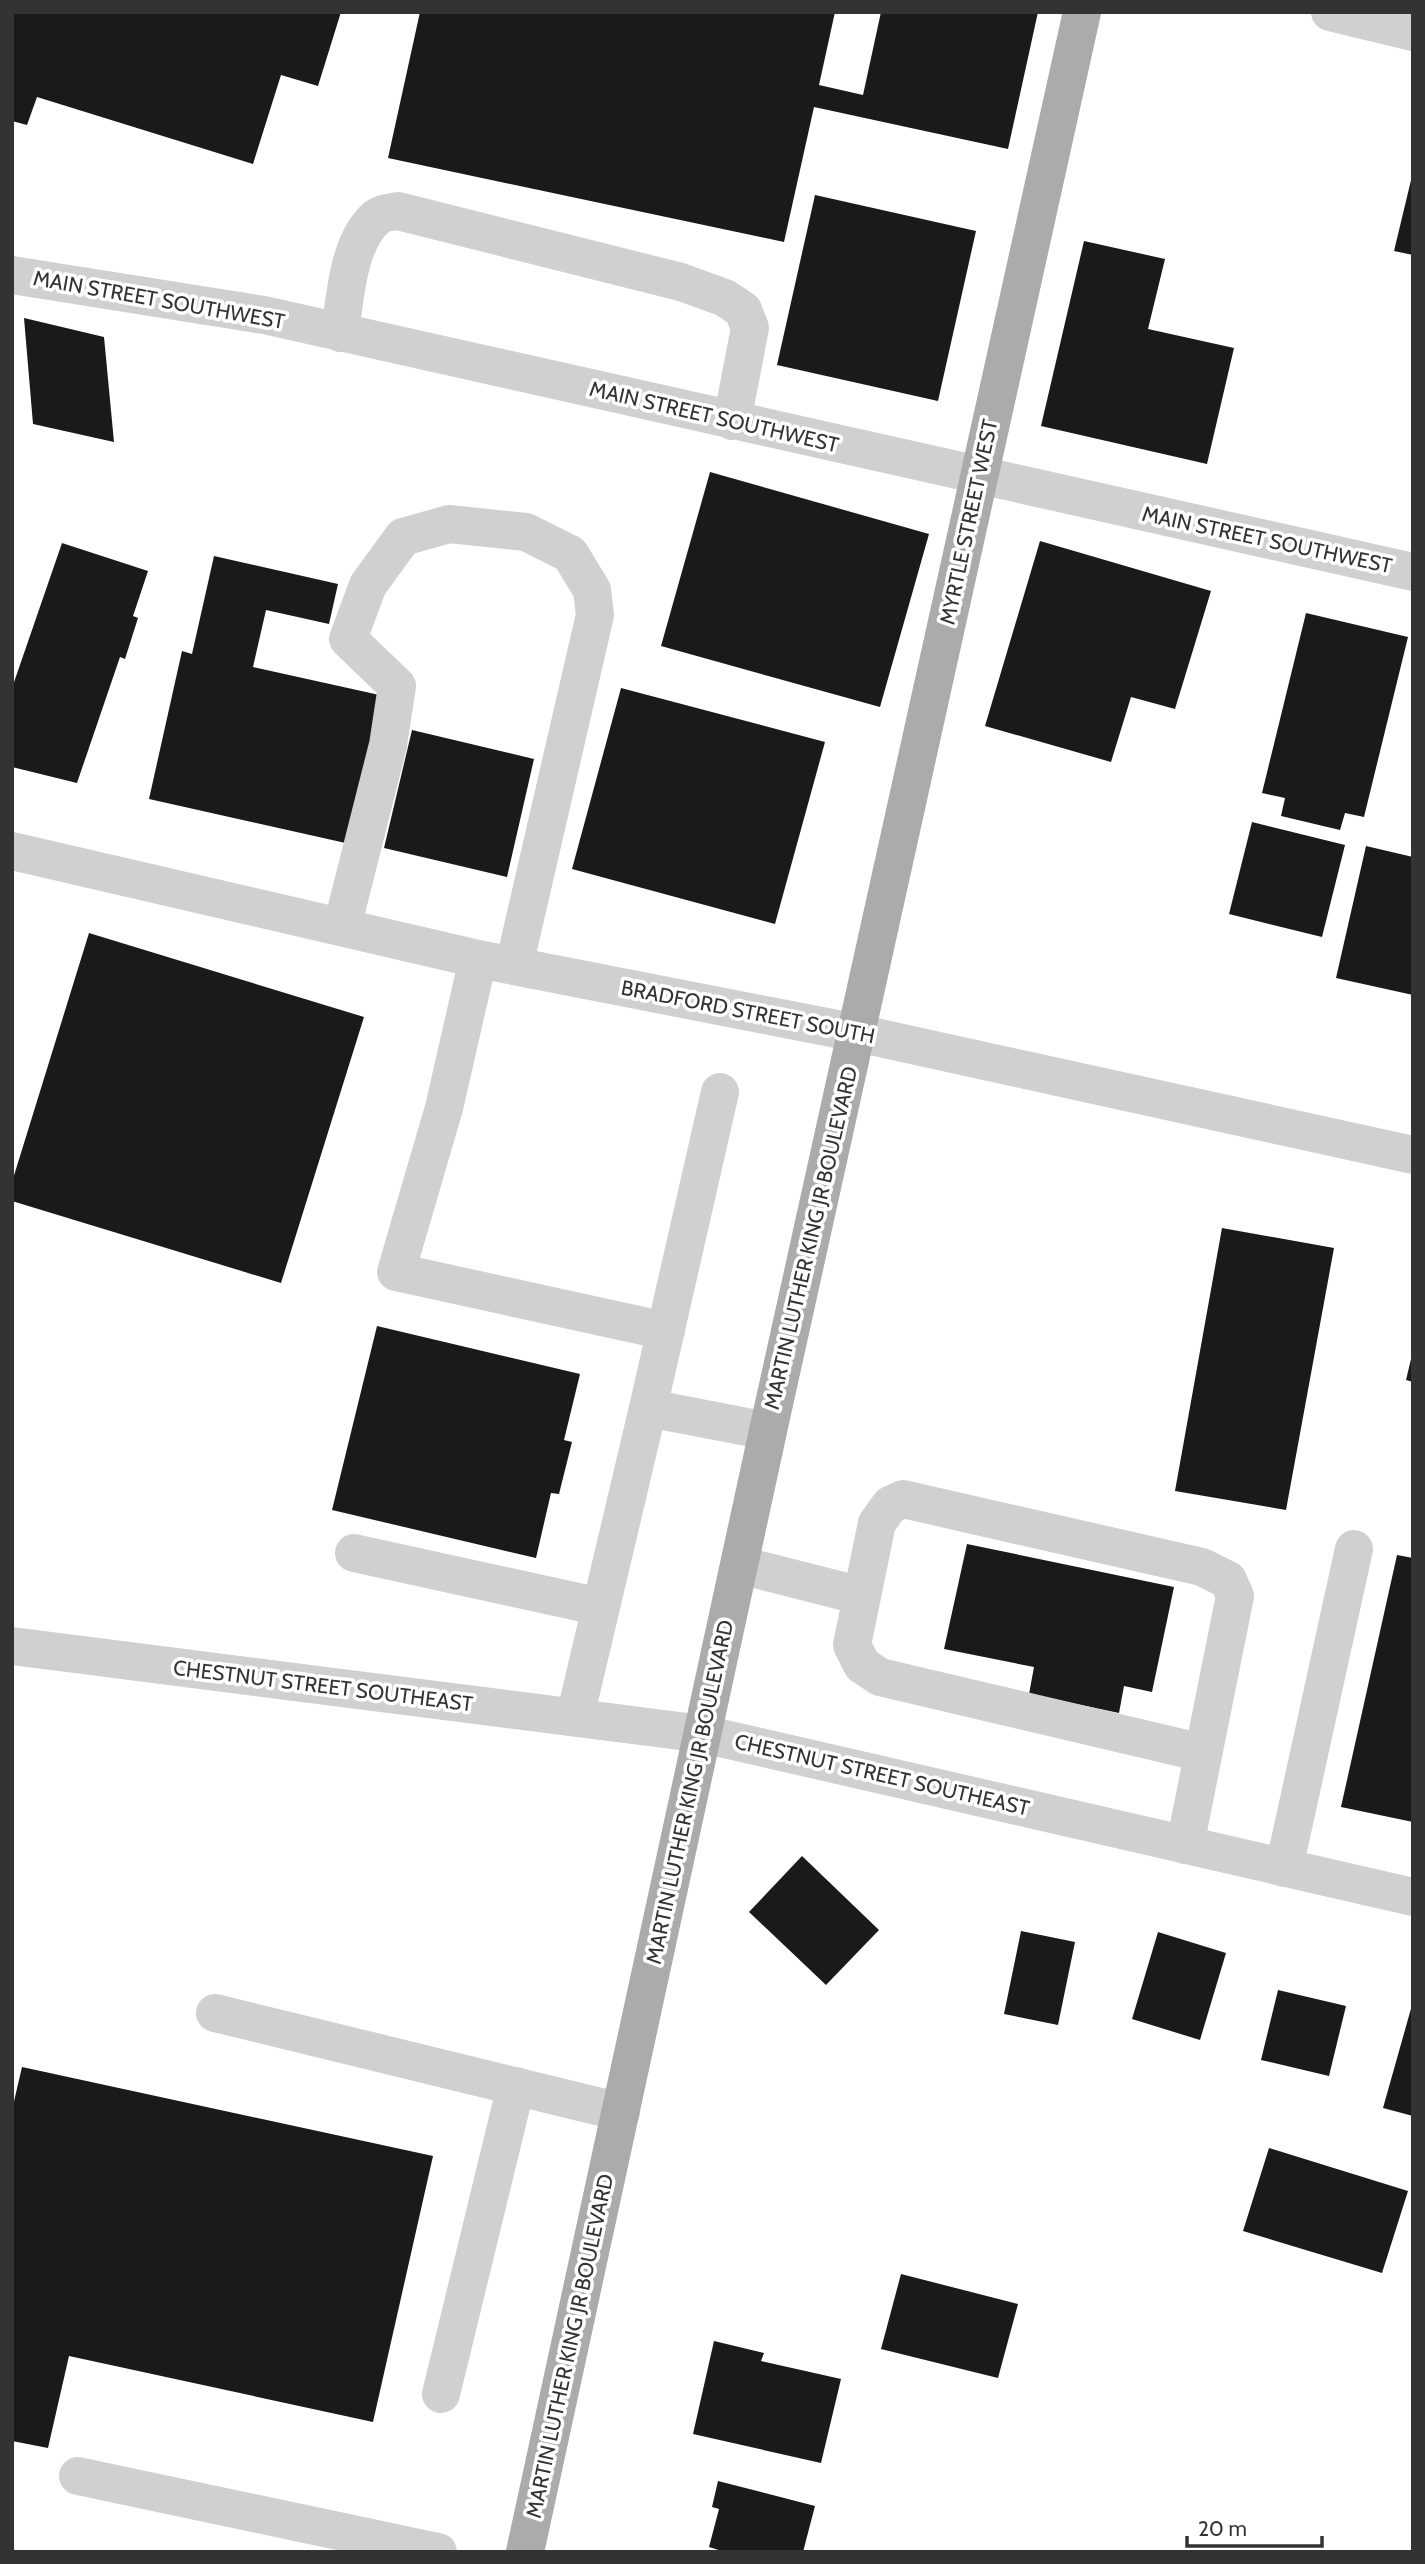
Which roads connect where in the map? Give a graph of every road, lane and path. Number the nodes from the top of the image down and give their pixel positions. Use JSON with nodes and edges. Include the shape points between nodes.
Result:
{"nodes":[{"id":1,"x":1082,"y":12,"type":"edge"},
{"id":2,"x":1329,"y":12,"type":"edge"},
{"id":3,"x":1413,"y":32,"type":"edge"},
{"id":4,"x":12,"y":275,"type":"edge"},
{"id":5,"x":340,"y":333,"type":"junction"},
{"id":6,"x":732,"y":421,"type":"junction"},
{"id":7,"x":979,"y":476,"type":"junction"},
{"id":8,"x":1413,"y":572,"type":"edge"},
{"id":9,"x":12,"y":851,"type":"edge"},
{"id":10,"x":342,"y":927,"type":"junction"},
{"id":11,"x":496,"y":962,"type":"junction"},
{"id":12,"x":857,"y":1033,"type":"junction"},
{"id":13,"x":720,"y":1092,"type":"dead end"},
{"id":14,"x":1413,"y":1155,"type":"edge"},
{"id":15,"x":666,"y":1331,"type":"junction"},
{"id":16,"x":648,"y":1408,"type":"junction"},
{"id":17,"x":768,"y":1431,"type":"junction"},
{"id":18,"x":1354,"y":1549,"type":"dead end"},
{"id":19,"x":354,"y":1553,"type":"dead end"},
{"id":20,"x":740,"y":1565,"type":"junction"},
{"id":21,"x":862,"y":1596,"type":"junction"},
{"id":22,"x":601,"y":1607,"type":"junction"},
{"id":23,"x":12,"y":1646,"type":"edge"},
{"id":24,"x":575,"y":1717,"type":"junction"},
{"id":25,"x":704,"y":1734,"type":"junction"},
{"id":26,"x":1203,"y":1753,"type":"junction"},
{"id":27,"x":1185,"y":1844,"type":"junction"},
{"id":28,"x":1284,"y":1867,"type":"junction"},
{"id":29,"x":1413,"y":1897,"type":"edge"},
{"id":30,"x":215,"y":2013,"type":"dead end"},
{"id":31,"x":516,"y":2086,"type":"junction"},
{"id":32,"x":621,"y":2112,"type":"junction"},
{"id":33,"x":440,"y":2394,"type":"dead end"},
{"id":34,"x":78,"y":2476,"type":"dead end"},
{"id":35,"x":438,"y":2552,"type":"edge"},
{"id":36,"x":524,"y":2552,"type":"edge"}],
"edges":[{"from":1,"to":7,"type":"main road","name":"MYRTLE STREET WEST"},
{"from":2,"to":3,"type":"street"},
{"from":4,"to":5,"type":"street","name":"MAIN STREET SOUTHWEST","via":[[264,315]]},
{"from":5,"to":6,"type":"street","name":"MAIN STREET SOUTHWEST"},
{"from":5,"to":6,"type":"street","via":[[351,264],[364,231],[379,215],[398,211],[681,282],[725,298],[743,310],[750,328]]},
{"from":6,"to":7,"type":"street","name":"MAIN STREET SOUTHWEST"},
{"from":7,"to":8,"type":"street","name":"MAIN STREET SOUTHWEST"},
{"from":7,"to":12,"type":"main road","name":"MYRTLE STREET WEST"},
{"from":9,"to":10,"type":"street","name":"BRADFORD STREET SOUTH"},
{"from":10,"to":11,"type":"street","name":"BRADFORD STREET SOUTH"},
{"from":10,"to":11,"type":"street","via":[[388,745],[397,686],[348,639],[368,585],[403,537],[449,524],[526,532],[570,554],[592,590],[595,615]]},
{"from":11,"to":12,"type":"street","name":"BRADFORD STREET SOUTH"},
{"from":11,"to":15,"type":"street","via":[[444,1108],[396,1272]]},
{"from":12,"to":14,"type":"street","name":"BRADFORD STREET SOUTH"},
{"from":12,"to":17,"type":"main road","name":"MARTIN LUTHER KING JR BOULEVARD"},
{"from":13,"to":15,"type":"street"},
{"from":15,"to":16,"type":"street"},
{"from":16,"to":17,"type":"street"},
{"from":16,"to":22,"type":"street"},
{"from":17,"to":20,"type":"main road","name":"MARTIN LUTHER KING JR BOULEVARD"},
{"from":18,"to":28,"type":"street"},
{"from":19,"to":22,"type":"street"},
{"from":20,"to":21,"type":"street"},
{"from":20,"to":25,"type":"main road","name":"MARTIN LUTHER KING JR BOULEVARD"},
{"from":21,"to":26,"type":"street","via":[[852,1644],[862,1665],[880,1677]]},
{"from":21,"to":26,"type":"street","via":[[877,1522],[890,1505],[903,1499],[1202,1567],[1228,1580],[1235,1596]]},
{"from":22,"to":24,"type":"street"},
{"from":23,"to":24,"type":"street","name":"CHESTNUT STREET SOUTHEAST"},
{"from":24,"to":25,"type":"street","name":"CHESTNUT STREET SOUTHEAST"},
{"from":25,"to":27,"type":"street","name":"CHESTNUT STREET SOUTHEAST"},
{"from":25,"to":32,"type":"main road","name":"MARTIN LUTHER KING JR BOULEVARD"},
{"from":26,"to":27,"type":"street"},
{"from":27,"to":28,"type":"street","name":"CHESTNUT STREET SOUTHEAST"},
{"from":28,"to":29,"type":"street","name":"CHESTNUT STREET SOUTHEAST"},
{"from":30,"to":31,"type":"street"},
{"from":31,"to":32,"type":"street"},
{"from":31,"to":33,"type":"street"},
{"from":32,"to":36,"type":"main road","name":"MARTIN LUTHER KING JR BOULEVARD"},
{"from":34,"to":35,"type":"street"}]}
